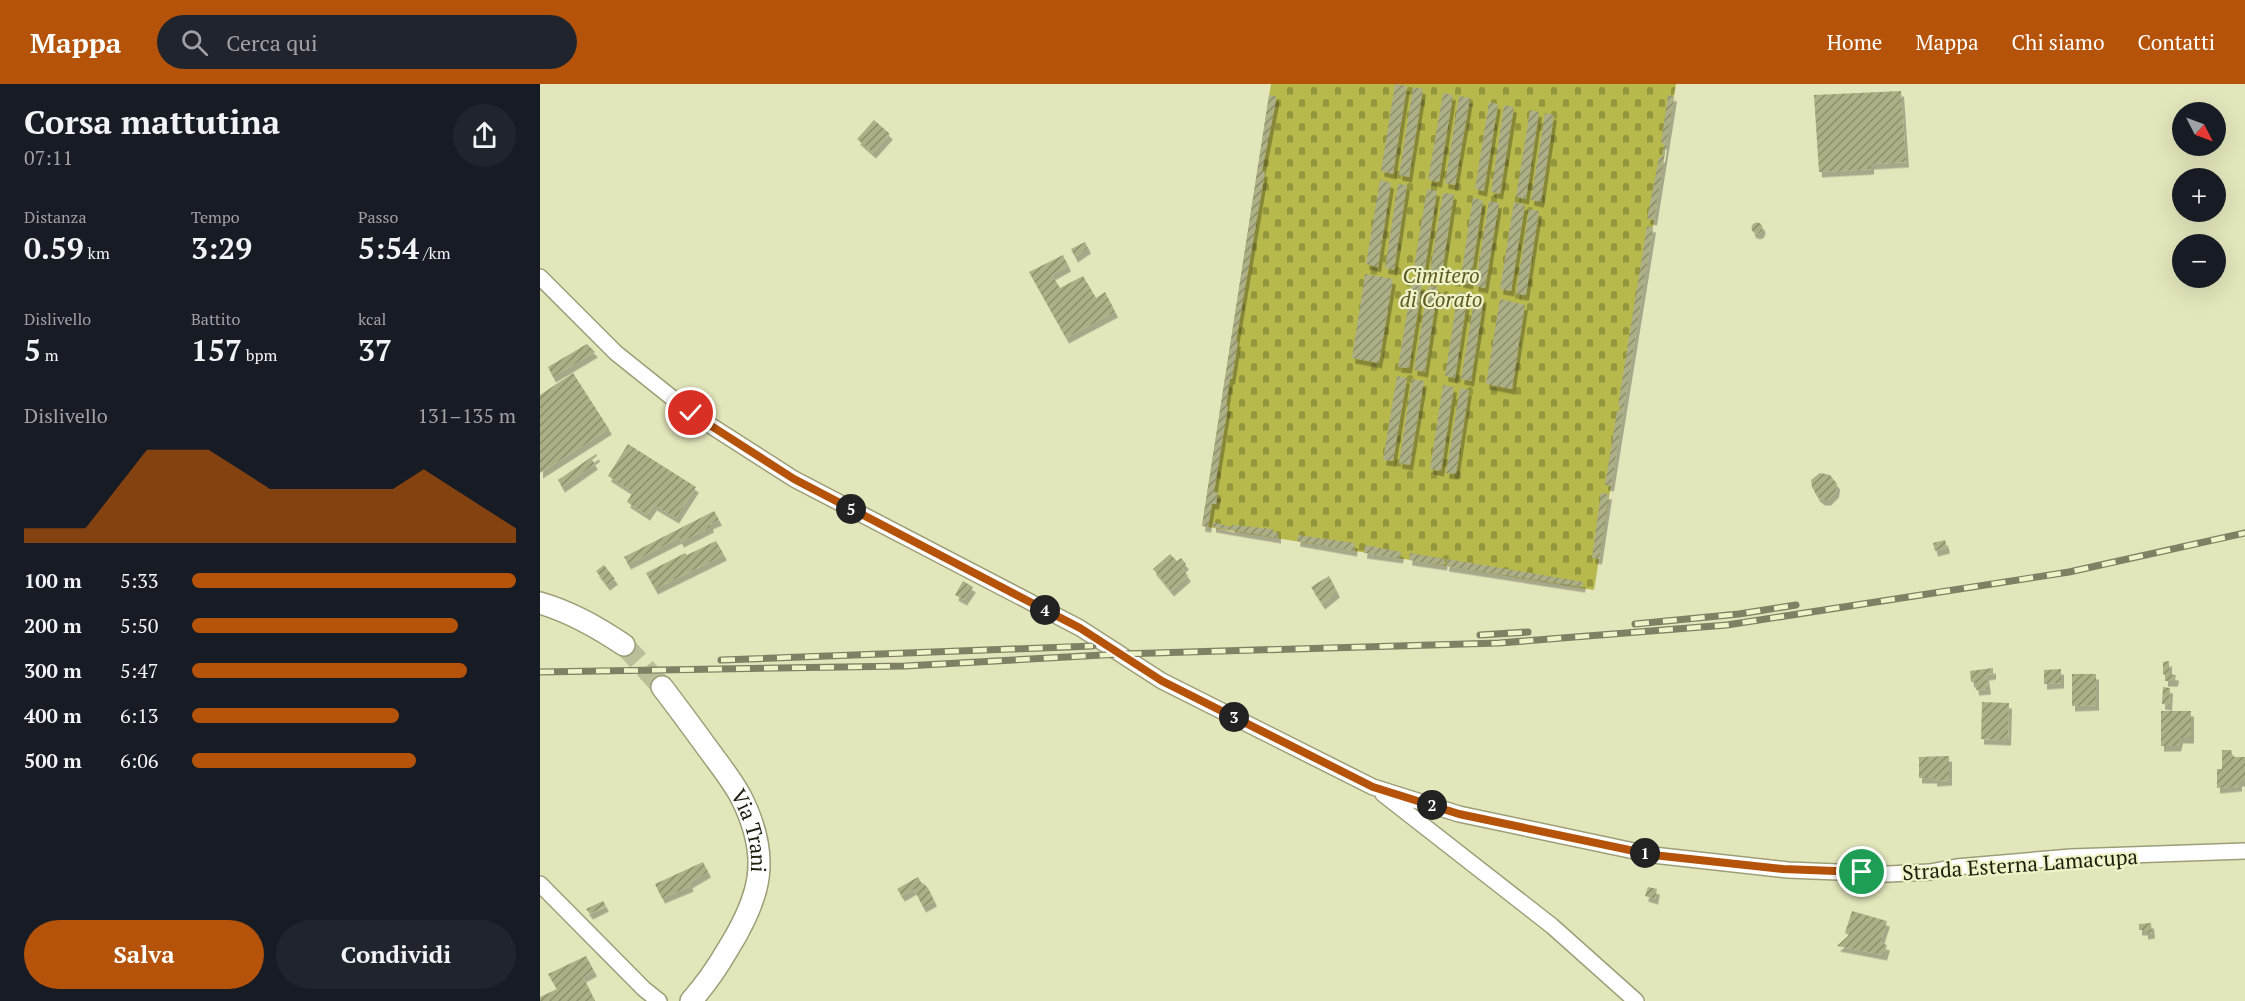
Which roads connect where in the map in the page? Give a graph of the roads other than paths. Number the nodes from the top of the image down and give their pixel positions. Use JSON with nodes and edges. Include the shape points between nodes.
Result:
{"nodes":[{"id":1,"x":540,"y":277,"type":"edge"},
{"id":2,"x":540,"y":603,"type":"edge"},
{"id":3,"x":624,"y":645,"type":"tunnel mouth"},
{"id":4,"x":662,"y":687,"type":"tunnel mouth"},
{"id":5,"x":1373,"y":787,"type":"junction"},
{"id":6,"x":2245,"y":851,"type":"edge"},
{"id":7,"x":540,"y":884,"type":"edge"},
{"id":8,"x":648,"y":995,"type":"edge"},
{"id":9,"x":699,"y":996,"type":"edge"},
{"id":10,"x":659,"y":1001,"type":"edge"},
{"id":11,"x":1636,"y":1001,"type":"edge"}],
"edges":[{"from":1,"to":5,"type":"street","via":[[616,353],[682,407],[794,479],[1080,628],[1162,681]]},
{"from":2,"to":3,"type":"main road","via":[[569,612]]},
{"from":4,"to":9,"type":"main road","name":"Via Trani","via":[[742,797],[758,848],[759,876],[754,900]]},
{"from":5,"to":6,"type":"street","name":"Strada Esterna Lamacupa","via":[[1459,814],[1653,855],[1783,869],[1887,874],[2071,857]]},
{"from":5,"to":11,"type":"street","via":[[1552,926]]},
{"from":7,"to":8,"type":"street"},
{"from":8,"to":10,"type":"street"}]}
